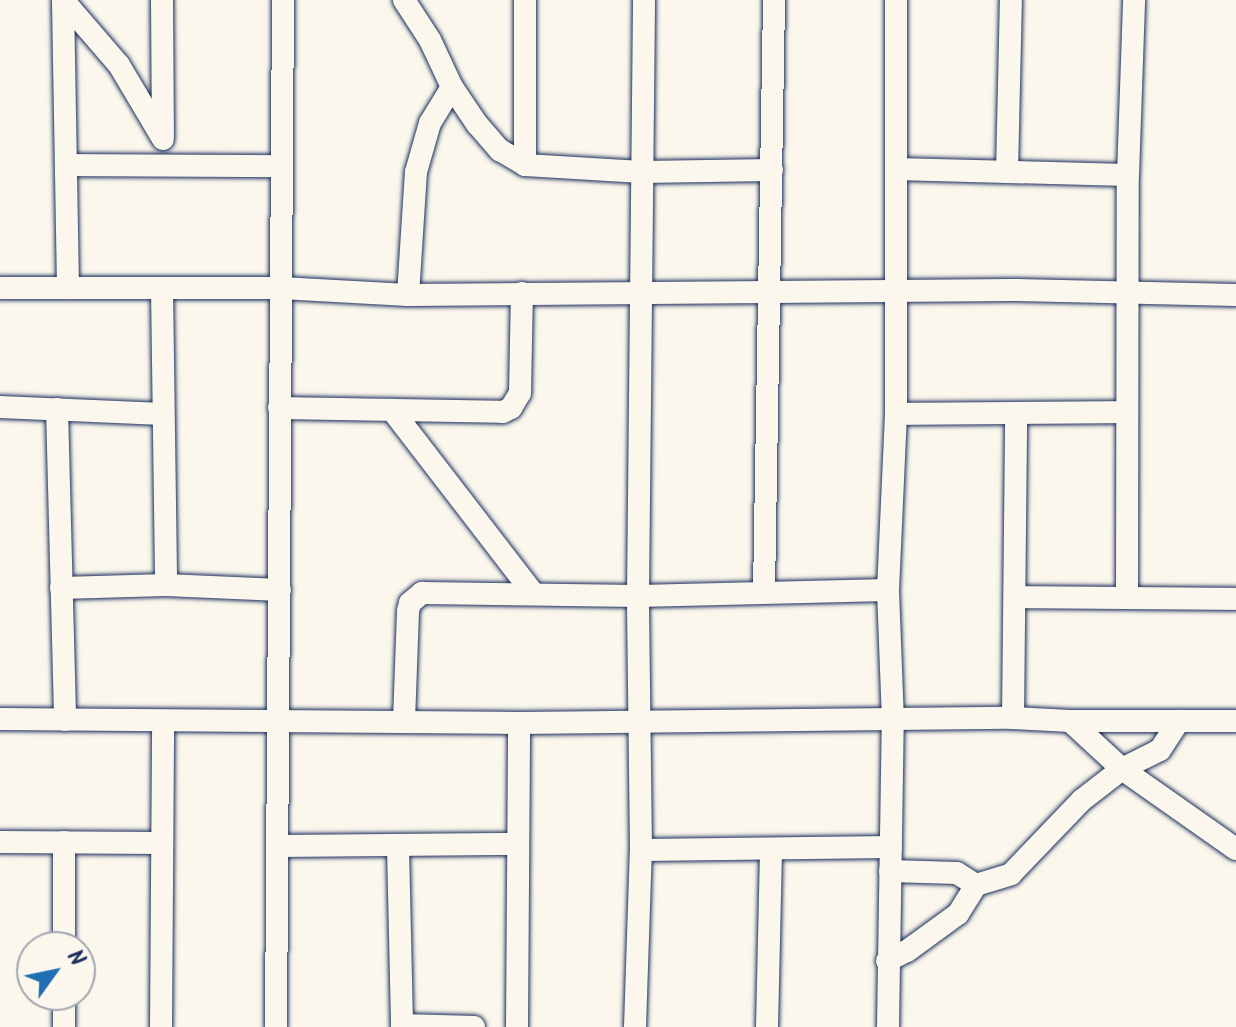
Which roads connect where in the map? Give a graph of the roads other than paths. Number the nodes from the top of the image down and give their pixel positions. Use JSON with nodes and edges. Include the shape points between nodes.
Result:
{"nodes":[{"id":1,"x":63,"y":0,"type":"edge"},
{"id":2,"x":162,"y":0,"type":"edge"},
{"id":3,"x":283,"y":0,"type":"edge"},
{"id":4,"x":404,"y":0,"type":"edge"},
{"id":5,"x":525,"y":0,"type":"edge"},
{"id":6,"x":644,"y":0,"type":"edge"},
{"id":7,"x":774,"y":0,"type":"edge"},
{"id":8,"x":896,"y":0,"type":"edge"},
{"id":9,"x":1011,"y":0,"type":"edge"},
{"id":10,"x":1134,"y":0,"type":"edge"},
{"id":11,"x":452,"y":87,"type":"junction"},
{"id":12,"x":163,"y":139,"type":"junction"},
{"id":13,"x":67,"y":165,"type":"junction"},
{"id":14,"x":525,"y":165,"type":"junction"},
{"id":15,"x":167,"y":166,"type":"junction"},
{"id":16,"x":281,"y":166,"type":"junction"},
{"id":17,"x":896,"y":169,"type":"junction"},
{"id":18,"x":772,"y":170,"type":"junction"},
{"id":19,"x":642,"y":172,"type":"junction"},
{"id":20,"x":1007,"y":172,"type":"junction"},
{"id":21,"x":1128,"y":175,"type":"junction"},
{"id":22,"x":0,"y":288,"type":"edge"},
{"id":23,"x":68,"y":288,"type":"junction"},
{"id":24,"x":281,"y":288,"type":"junction"},
{"id":25,"x":162,"y":289,"type":"junction"},
{"id":26,"x":770,"y":291,"type":"junction"},
{"id":27,"x":895,"y":292,"type":"junction"},
{"id":28,"x":1129,"y":292,"type":"junction"},
{"id":29,"x":522,"y":293,"type":"junction"},
{"id":30,"x":642,"y":293,"type":"junction"},
{"id":31,"x":408,"y":295,"type":"junction"},
{"id":32,"x":1236,"y":295,"type":"edge"},
{"id":33,"x":0,"y":407,"type":"edge"},
{"id":34,"x":279,"y":408,"type":"junction"},
{"id":35,"x":57,"y":409,"type":"junction"},
{"id":36,"x":392,"y":410,"type":"junction"},
{"id":37,"x":1127,"y":412,"type":"junction"},
{"id":38,"x":163,"y":414,"type":"junction"},
{"id":39,"x":896,"y":414,"type":"junction"},
{"id":40,"x":1016,"y":415,"type":"junction"},
{"id":41,"x":166,"y":585,"type":"junction"},
{"id":42,"x":61,"y":588,"type":"junction"},
{"id":43,"x":280,"y":590,"type":"junction"},
{"id":44,"x":888,"y":590,"type":"junction"},
{"id":45,"x":764,"y":592,"type":"junction"},
{"id":46,"x":533,"y":593,"type":"junction"},
{"id":47,"x":638,"y":596,"type":"junction"},
{"id":48,"x":1127,"y":596,"type":"junction"},
{"id":49,"x":1016,"y":597,"type":"junction"},
{"id":50,"x":1236,"y":599,"type":"edge"},
{"id":51,"x":1013,"y":718,"type":"junction"},
{"id":52,"x":0,"y":719,"type":"edge"},
{"id":53,"x":276,"y":719,"type":"junction"},
{"id":54,"x":65,"y":720,"type":"junction"},
{"id":55,"x":163,"y":721,"type":"junction"},
{"id":56,"x":404,"y":721,"type":"junction"},
{"id":57,"x":641,"y":721,"type":"junction"},
{"id":58,"x":893,"y":721,"type":"junction"},
{"id":59,"x":1070,"y":721,"type":"junction"},
{"id":60,"x":1179,"y":721,"type":"junction"},
{"id":61,"x":1236,"y":721,"type":"edge"},
{"id":62,"x":519,"y":723,"type":"junction"},
{"id":63,"x":1122,"y":769,"type":"junction"},
{"id":64,"x":0,"y":842,"type":"edge"},
{"id":65,"x":64,"y":842,"type":"junction"},
{"id":66,"x":161,"y":843,"type":"junction"},
{"id":67,"x":518,"y":844,"type":"junction"},
{"id":68,"x":279,"y":846,"type":"junction"},
{"id":69,"x":398,"y":847,"type":"junction"},
{"id":70,"x":891,"y":847,"type":"junction"},
{"id":71,"x":1236,"y":849,"type":"edge"},
{"id":72,"x":641,"y":850,"type":"junction"},
{"id":73,"x":771,"y":850,"type":"junction"},
{"id":74,"x":890,"y":871,"type":"junction"},
{"id":75,"x":976,"y":885,"type":"junction"},
{"id":76,"x":64,"y":931,"type":"edge"},
{"id":77,"x":887,"y":961,"type":"junction"},
{"id":78,"x":402,"y":1026,"type":"edge"},
{"id":79,"x":161,"y":1027,"type":"edge"},
{"id":80,"x":276,"y":1027,"type":"edge"},
{"id":81,"x":474,"y":1027,"type":"edge"},
{"id":82,"x":517,"y":1027,"type":"edge"},
{"id":83,"x":635,"y":1027,"type":"edge"},
{"id":84,"x":767,"y":1027,"type":"edge"},
{"id":85,"x":888,"y":1027,"type":"edge"}],
"edges":[{"from":1,"to":12,"type":"street","via":[[119,65]]},
{"from":1,"to":13,"type":"street"},
{"from":2,"to":12,"type":"street"},
{"from":3,"to":16,"type":"street"},
{"from":4,"to":11,"type":"street"},
{"from":5,"to":14,"type":"street"},
{"from":6,"to":19,"type":"street"},
{"from":7,"to":18,"type":"street"},
{"from":8,"to":17,"type":"street"},
{"from":9,"to":20,"type":"street"},
{"from":10,"to":21,"type":"street"},
{"from":11,"to":14,"type":"street","via":[[500,150]]},
{"from":11,"to":31,"type":"street","via":[[430,123],[416,172]]},
{"from":12,"to":15,"type":"street"},
{"from":13,"to":15,"type":"street"},
{"from":13,"to":23,"type":"street"},
{"from":14,"to":19,"type":"street"},
{"from":15,"to":16,"type":"street"},
{"from":16,"to":24,"type":"street"},
{"from":17,"to":20,"type":"street"},
{"from":17,"to":27,"type":"street"},
{"from":18,"to":19,"type":"street"},
{"from":18,"to":26,"type":"street"},
{"from":19,"to":30,"type":"street"},
{"from":20,"to":21,"type":"street"},
{"from":21,"to":28,"type":"street"},
{"from":22,"to":23,"type":"street"},
{"from":23,"to":25,"type":"street"},
{"from":24,"to":25,"type":"street"},
{"from":24,"to":31,"type":"street"},
{"from":24,"to":34,"type":"street"},
{"from":25,"to":38,"type":"street"},
{"from":26,"to":27,"type":"street"},
{"from":26,"to":30,"type":"street"},
{"from":26,"to":45,"type":"street"},
{"from":27,"to":28,"type":"street"},
{"from":27,"to":39,"type":"street"},
{"from":28,"to":32,"type":"street"},
{"from":28,"to":37,"type":"street"},
{"from":29,"to":30,"type":"street"},
{"from":29,"to":31,"type":"street"},
{"from":29,"to":36,"type":"street","via":[[520,393],[511,408]]},
{"from":30,"to":47,"type":"street"},
{"from":33,"to":35,"type":"street"},
{"from":34,"to":36,"type":"street"},
{"from":34,"to":43,"type":"street"},
{"from":35,"to":38,"type":"street"},
{"from":35,"to":42,"type":"street"},
{"from":36,"to":46,"type":"street"},
{"from":37,"to":40,"type":"street"},
{"from":37,"to":48,"type":"street"},
{"from":38,"to":41,"type":"street"},
{"from":39,"to":40,"type":"street"},
{"from":39,"to":44,"type":"street"},
{"from":40,"to":49,"type":"street"},
{"from":41,"to":42,"type":"street"},
{"from":41,"to":43,"type":"street"},
{"from":42,"to":54,"type":"street"},
{"from":43,"to":53,"type":"street"},
{"from":44,"to":45,"type":"street"},
{"from":44,"to":58,"type":"street"},
{"from":45,"to":47,"type":"street"},
{"from":46,"to":47,"type":"street"},
{"from":46,"to":56,"type":"street","via":[[416,596],[408,611]]},
{"from":47,"to":57,"type":"street"},
{"from":48,"to":49,"type":"street"},
{"from":48,"to":50,"type":"street"},
{"from":49,"to":51,"type":"street"},
{"from":51,"to":58,"type":"street"},
{"from":51,"to":59,"type":"street"},
{"from":52,"to":54,"type":"street"},
{"from":53,"to":55,"type":"street"},
{"from":53,"to":56,"type":"street"},
{"from":53,"to":68,"type":"street"},
{"from":54,"to":55,"type":"street"},
{"from":55,"to":66,"type":"street"},
{"from":56,"to":62,"type":"street"},
{"from":57,"to":58,"type":"street"},
{"from":57,"to":62,"type":"street"},
{"from":57,"to":72,"type":"street"},
{"from":58,"to":70,"type":"street"},
{"from":59,"to":60,"type":"street"},
{"from":59,"to":63,"type":"street"},
{"from":60,"to":61,"type":"street"},
{"from":60,"to":63,"type":"street","via":[[1160,750]]},
{"from":62,"to":67,"type":"street"},
{"from":63,"to":71,"type":"street"},
{"from":63,"to":75,"type":"street","via":[[1082,800],[1011,874]]},
{"from":64,"to":65,"type":"street"},
{"from":65,"to":66,"type":"street"},
{"from":65,"to":76,"type":"street"},
{"from":66,"to":79,"type":"street"},
{"from":67,"to":69,"type":"street"},
{"from":67,"to":82,"type":"street"},
{"from":68,"to":69,"type":"street"},
{"from":68,"to":80,"type":"street"},
{"from":69,"to":78,"type":"street"},
{"from":70,"to":73,"type":"street"},
{"from":70,"to":74,"type":"street"},
{"from":72,"to":73,"type":"street"},
{"from":72,"to":83,"type":"street"},
{"from":73,"to":84,"type":"street"},
{"from":74,"to":75,"type":"street","via":[[957,873]]},
{"from":74,"to":77,"type":"street"},
{"from":75,"to":77,"type":"street","via":[[958,914]]},
{"from":77,"to":85,"type":"street"},
{"from":78,"to":81,"type":"street"}]}
